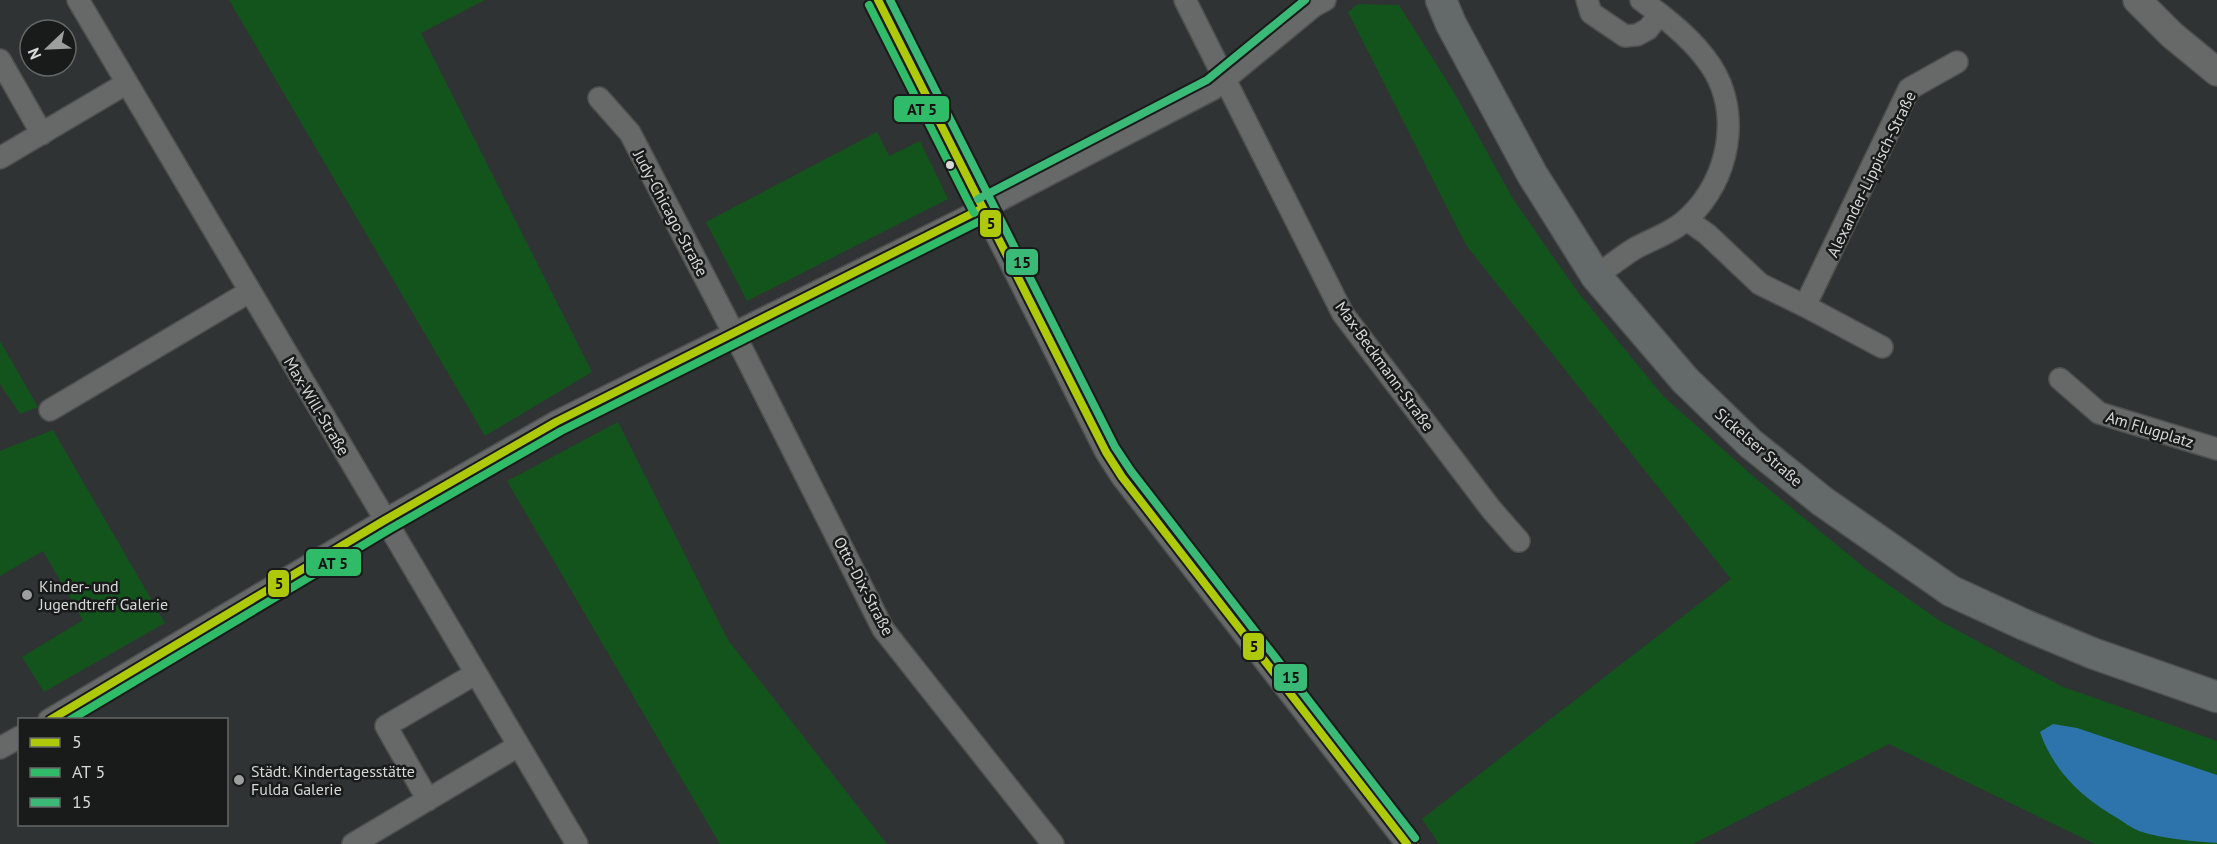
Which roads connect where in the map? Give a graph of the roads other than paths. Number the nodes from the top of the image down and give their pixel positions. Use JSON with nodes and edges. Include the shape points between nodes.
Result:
{"nodes":[{"id":1,"x":78,"y":0,"type":"edge"},
{"id":2,"x":878,"y":0,"type":"edge"},
{"id":3,"x":1185,"y":0,"type":"edge"},
{"id":4,"x":1422,"y":0,"type":"edge"},
{"id":5,"x":1587,"y":0,"type":"edge"},
{"id":6,"x":1641,"y":0,"type":"edge"},
{"id":7,"x":2137,"y":0,"type":"edge"},
{"id":8,"x":1318,"y":2,"type":"edge"},
{"id":9,"x":1446,"y":12,"type":"edge"},
{"id":10,"x":1660,"y":14,"type":"junction"},
{"id":11,"x":0,"y":60,"type":"edge"},
{"id":12,"x":1957,"y":62,"type":"dead end"},
{"id":13,"x":2217,"y":72,"type":"edge"},
{"id":14,"x":1226,"y":79,"type":"junction"},
{"id":15,"x":127,"y":83,"type":"junction"},
{"id":16,"x":599,"y":98,"type":"dead end"},
{"id":17,"x":42,"y":134,"type":"junction"},
{"id":18,"x":0,"y":158,"type":"edge"},
{"id":19,"x":983,"y":208,"type":"junction"},
{"id":20,"x":1687,"y":220,"type":"junction"},
{"id":21,"x":1596,"y":276,"type":"junction"},
{"id":22,"x":249,"y":292,"type":"junction"},
{"id":23,"x":1805,"y":306,"type":"junction"},
{"id":24,"x":734,"y":334,"type":"junction"},
{"id":25,"x":1882,"y":347,"type":"dead end"},
{"id":26,"x":2060,"y":379,"type":"dead end"},
{"id":27,"x":50,"y":410,"type":"dead end"},
{"id":28,"x":2217,"y":449,"type":"edge"},
{"id":29,"x":385,"y":520,"type":"junction"},
{"id":30,"x":1519,"y":541,"type":"dead end"},
{"id":31,"x":475,"y":674,"type":"junction"},
{"id":32,"x":2217,"y":697,"type":"edge"},
{"id":33,"x":53,"y":718,"type":"edge"},
{"id":34,"x":18,"y":738,"type":"edge"},
{"id":35,"x":518,"y":746,"type":"junction"},
{"id":36,"x":0,"y":748,"type":"edge"},
{"id":37,"x":428,"y":800,"type":"junction"},
{"id":38,"x":353,"y":844,"type":"edge"},
{"id":39,"x":577,"y":844,"type":"edge"},
{"id":40,"x":1053,"y":844,"type":"edge"},
{"id":41,"x":1407,"y":844,"type":"edge"}],
"edges":[{"from":1,"to":15,"type":"street","name":"Max-Will-Straße"},
{"from":2,"to":19,"type":"street"},
{"from":3,"to":14,"type":"street","name":"Max-Beckmann-Straße"},
{"from":4,"to":9,"type":"main road","name":"Sickelser Straße"},
{"from":5,"to":10,"type":"street","via":[[1591,13],[1625,36],[1648,29]]},
{"from":6,"to":10,"type":"street"},
{"from":7,"to":13,"type":"street"},
{"from":8,"to":14,"type":"street"},
{"from":9,"to":21,"type":"main road","name":"Sickelser Straße","via":[[1532,174]]},
{"from":10,"to":20,"type":"street","via":[[1711,66],[1728,120],[1727,146],[1718,178],[1707,198]]},
{"from":11,"to":17,"type":"street"},
{"from":12,"to":23,"type":"street","name":"Alexander-Lippisch-Straße","via":[[1909,89]]},
{"from":14,"to":19,"type":"street"},
{"from":14,"to":30,"type":"street","name":"Max-Beckmann-Straße","via":[[1343,314]]},
{"from":15,"to":17,"type":"street"},
{"from":15,"to":22,"type":"street","name":"Max-Will-Straße"},
{"from":16,"to":24,"type":"street","name":"Judy-Chicago-Straße","via":[[630,134]]},
{"from":17,"to":18,"type":"street"},
{"from":19,"to":24,"type":"street"},
{"from":19,"to":41,"type":"street","via":[[1122,477]]},
{"from":20,"to":21,"type":"street","via":[[1632,250]]},
{"from":20,"to":23,"type":"street","via":[[1760,284]]},
{"from":21,"to":32,"type":"main road","name":"Sickelser Straße","via":[[1685,380],[1750,443],[1822,501],[1951,591],[2092,653]]},
{"from":22,"to":27,"type":"street"},
{"from":22,"to":29,"type":"street","name":"Max-Will-Straße"},
{"from":23,"to":25,"type":"street"},
{"from":24,"to":29,"type":"street","via":[[556,422]]},
{"from":24,"to":40,"type":"street","name":"Otto-Dix-Straße","via":[[883,629]]},
{"from":26,"to":28,"type":"street","name":"Am Flugplatz","via":[[2099,413]]},
{"from":29,"to":31,"type":"street","name":"Max-Will-Straße"},
{"from":29,"to":33,"type":"street"},
{"from":31,"to":35,"type":"street","name":"Max-Will-Straße"},
{"from":31,"to":37,"type":"street","via":[[387,726]]},
{"from":34,"to":36,"type":"street"},
{"from":35,"to":37,"type":"street"},
{"from":35,"to":39,"type":"street","name":"Max-Will-Straße"},
{"from":37,"to":38,"type":"street"}]}
